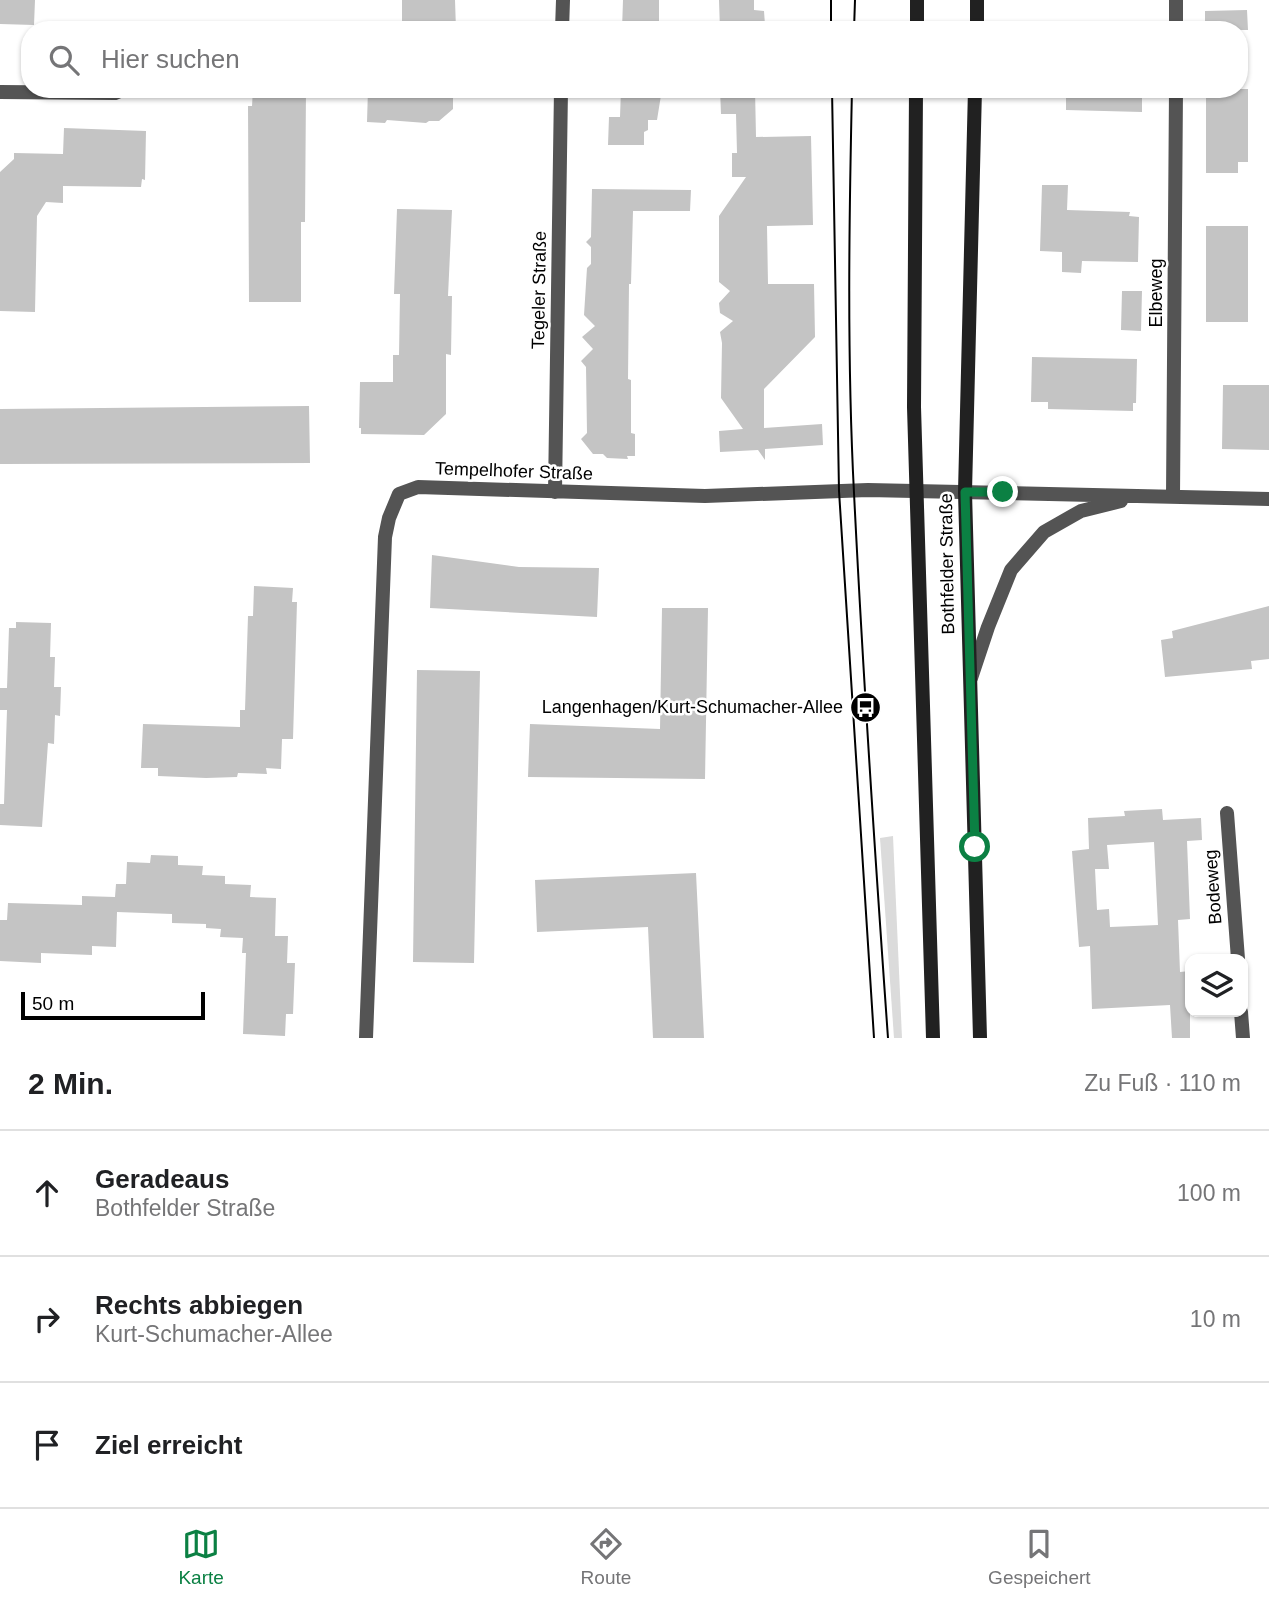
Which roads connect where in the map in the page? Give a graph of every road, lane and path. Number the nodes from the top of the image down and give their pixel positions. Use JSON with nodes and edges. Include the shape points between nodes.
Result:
{"nodes":[{"id":1,"x":563,"y":0,"type":"edge"},
{"id":2,"x":917,"y":0,"type":"edge"},
{"id":3,"x":977,"y":0,"type":"edge"},
{"id":4,"x":1176,"y":0,"type":"edge"},
{"id":5,"x":562,"y":21,"type":"edge"},
{"id":6,"x":917,"y":21,"type":"edge"},
{"id":7,"x":976,"y":21,"type":"edge"},
{"id":8,"x":1176,"y":21,"type":"edge"},
{"id":9,"x":0,"y":92,"type":"edge"},
{"id":10,"x":21,"y":92,"type":"edge"},
{"id":11,"x":561,"y":98,"type":"edge"},
{"id":12,"x":916,"y":98,"type":"edge"},
{"id":13,"x":975,"y":98,"type":"edge"},
{"id":14,"x":1176,"y":98,"type":"edge"},
{"id":15,"x":917,"y":491,"type":"junction"},
{"id":16,"x":555,"y":492,"type":"junction"},
{"id":17,"x":965,"y":492,"type":"junction"},
{"id":18,"x":1139,"y":496,"type":"junction"},
{"id":19,"x":1173,"y":497,"type":"junction"},
{"id":20,"x":1269,"y":499,"type":"edge"},
{"id":21,"x":970,"y":682,"type":"junction"},
{"id":22,"x":1227,"y":813,"type":"dead end"},
{"id":23,"x":1238,"y":954,"type":"edge"},
{"id":24,"x":1241,"y":1017,"type":"edge"},
{"id":25,"x":366,"y":1038,"type":"edge"},
{"id":26,"x":933,"y":1038,"type":"edge"},
{"id":27,"x":980,"y":1038,"type":"edge"},
{"id":28,"x":1243,"y":1038,"type":"edge"}],
"edges":[{"from":1,"to":5,"type":"street"},
{"from":2,"to":6,"type":"main road"},
{"from":3,"to":7,"type":"main road"},
{"from":4,"to":8,"type":"street"},
{"from":9,"to":10,"type":"street"},
{"from":11,"to":16,"type":"street","name":"Tegeler Straße"},
{"from":12,"to":15,"type":"main road","name":"Bothfelder Straße"},
{"from":13,"to":17,"type":"main road","name":"Bothfelder Straße"},
{"from":14,"to":19,"type":"street","name":"Elbeweg"},
{"from":15,"to":16,"type":"street","name":"Tempelhofer Straße","via":[[705,496]]},
{"from":15,"to":17,"type":"street","name":"Tempelhofer Straße"},
{"from":15,"to":26,"type":"main road","name":"Bothfelder Straße"},
{"from":16,"to":25,"type":"street","name":"Tempelhofer Straße","via":[[418,487],[400,494],[389,517]]},
{"from":17,"to":18,"type":"street","name":"Tempelhofer Straße"},
{"from":17,"to":21,"type":"main road","name":"Bothfelder Straße"},
{"from":18,"to":19,"type":"street","name":"Tempelhofer Straße"},
{"from":18,"to":21,"type":"street","via":[[1081,511],[1044,531],[1011,570]]},
{"from":19,"to":20,"type":"street","name":"Tempelhofer Straße"},
{"from":21,"to":27,"type":"main road","name":"Bothfelder Straße"},
{"from":22,"to":23,"type":"street","name":"Bodeweg"},
{"from":24,"to":28,"type":"street"}]}
